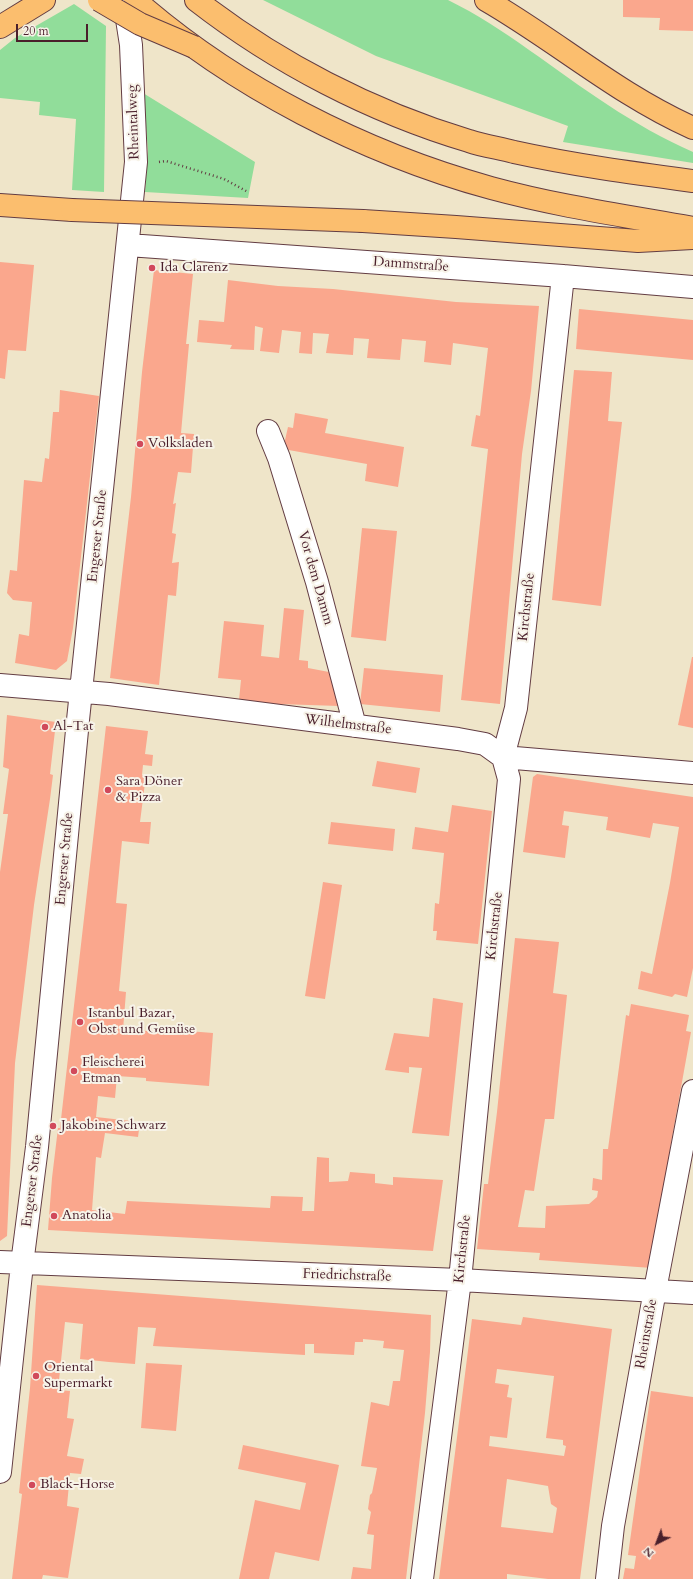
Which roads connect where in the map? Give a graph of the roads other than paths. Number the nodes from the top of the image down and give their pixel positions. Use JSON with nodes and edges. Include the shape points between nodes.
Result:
{"nodes":[{"id":1,"x":44,"y":0,"type":"edge"},
{"id":2,"x":99,"y":0,"type":"edge"},
{"id":3,"x":124,"y":0,"type":"edge"},
{"id":4,"x":135,"y":0,"type":"edge"},
{"id":5,"x":196,"y":0,"type":"edge"},
{"id":6,"x":486,"y":0,"type":"edge"},
{"id":7,"x":0,"y":27,"type":"edge"},
{"id":8,"x":194,"y":47,"type":"junction"},
{"id":9,"x":693,"y":128,"type":"edge"},
{"id":10,"x":693,"y":180,"type":"edge"},
{"id":11,"x":0,"y":206,"type":"edge"},
{"id":12,"x":693,"y":228,"type":"edge"},
{"id":13,"x":693,"y":238,"type":"edge"},
{"id":14,"x":128,"y":245,"type":"junction"},
{"id":15,"x":563,"y":276,"type":"junction"},
{"id":16,"x":693,"y":287,"type":"edge"},
{"id":17,"x":268,"y":431,"type":"dead end"},
{"id":18,"x":0,"y":685,"type":"edge"},
{"id":19,"x":82,"y":692,"type":"junction"},
{"id":20,"x":355,"y":726,"type":"junction"},
{"id":21,"x":503,"y":757,"type":"junction"},
{"id":22,"x":693,"y":773,"type":"edge"},
{"id":23,"x":693,"y":1091,"type":"edge"},
{"id":24,"x":685,"y":1176,"type":"edge"},
{"id":25,"x":0,"y":1262,"type":"edge"},
{"id":26,"x":22,"y":1264,"type":"junction"},
{"id":27,"x":460,"y":1280,"type":"junction"},
{"id":28,"x":655,"y":1290,"type":"junction"},
{"id":29,"x":693,"y":1293,"type":"edge"},
{"id":30,"x":0,"y":1472,"type":"edge"},
{"id":31,"x":422,"y":1579,"type":"edge"},
{"id":32,"x":607,"y":1579,"type":"edge"}],
"edges":[{"from":1,"to":7,"type":"highway"},
{"from":2,"to":8,"type":"highway","bridge":true,"via":[[140,24]]},
{"from":3,"to":14,"type":"street","name":"Rheintalweg","via":[[131,45],[136,162]]},
{"from":4,"to":8,"type":"highway","bridge":true},
{"from":5,"to":10,"type":"highway","via":[[252,40],[306,72],[411,121],[470,142],[532,156]]},
{"from":6,"to":9,"type":"highway","via":[[620,89]]},
{"from":8,"to":12,"type":"highway","via":[[267,94],[342,132],[423,165],[490,188]]},
{"from":11,"to":13,"type":"highway","bridge":true,"via":[[408,224],[638,241]]},
{"from":14,"to":15,"type":"street","name":"Dammstraße"},
{"from":14,"to":19,"type":"street","name":"Engerser Straße"},
{"from":15,"to":16,"type":"street","name":"Dammstraße"},
{"from":15,"to":21,"type":"street","name":"Kirchstraße","via":[[516,708]]},
{"from":17,"to":20,"type":"street","name":"Vor dem Damm","via":[[279,458],[317,582]]},
{"from":18,"to":19,"type":"street","name":"Wilhelmstraße"},
{"from":19,"to":20,"type":"street","name":"Wilhelmstraße"},
{"from":19,"to":26,"type":"street","name":"Engerser Straße","via":[[37,1147]]},
{"from":20,"to":21,"type":"street","name":"Wilhelmstraße","via":[[485,744]]},
{"from":21,"to":22,"type":"street"},
{"from":21,"to":27,"type":"street","name":"Kirchstraße","via":[[509,779]]},
{"from":23,"to":24,"type":"street","name":"Rheinstraße"},
{"from":24,"to":28,"type":"street","name":"Rheinstraße"},
{"from":25,"to":26,"type":"street","name":"Friedrichstraße"},
{"from":26,"to":27,"type":"street","name":"Friedrichstraße"},
{"from":26,"to":30,"type":"street","name":"Engerser Straße"},
{"from":27,"to":28,"type":"street","name":"Friedrichstraße"},
{"from":27,"to":31,"type":"street","name":"Kirchstraße"},
{"from":28,"to":29,"type":"street","name":"Friedrichstraße"},
{"from":28,"to":32,"type":"street","name":"Rheinstraße","via":[[613,1526]]}]}
